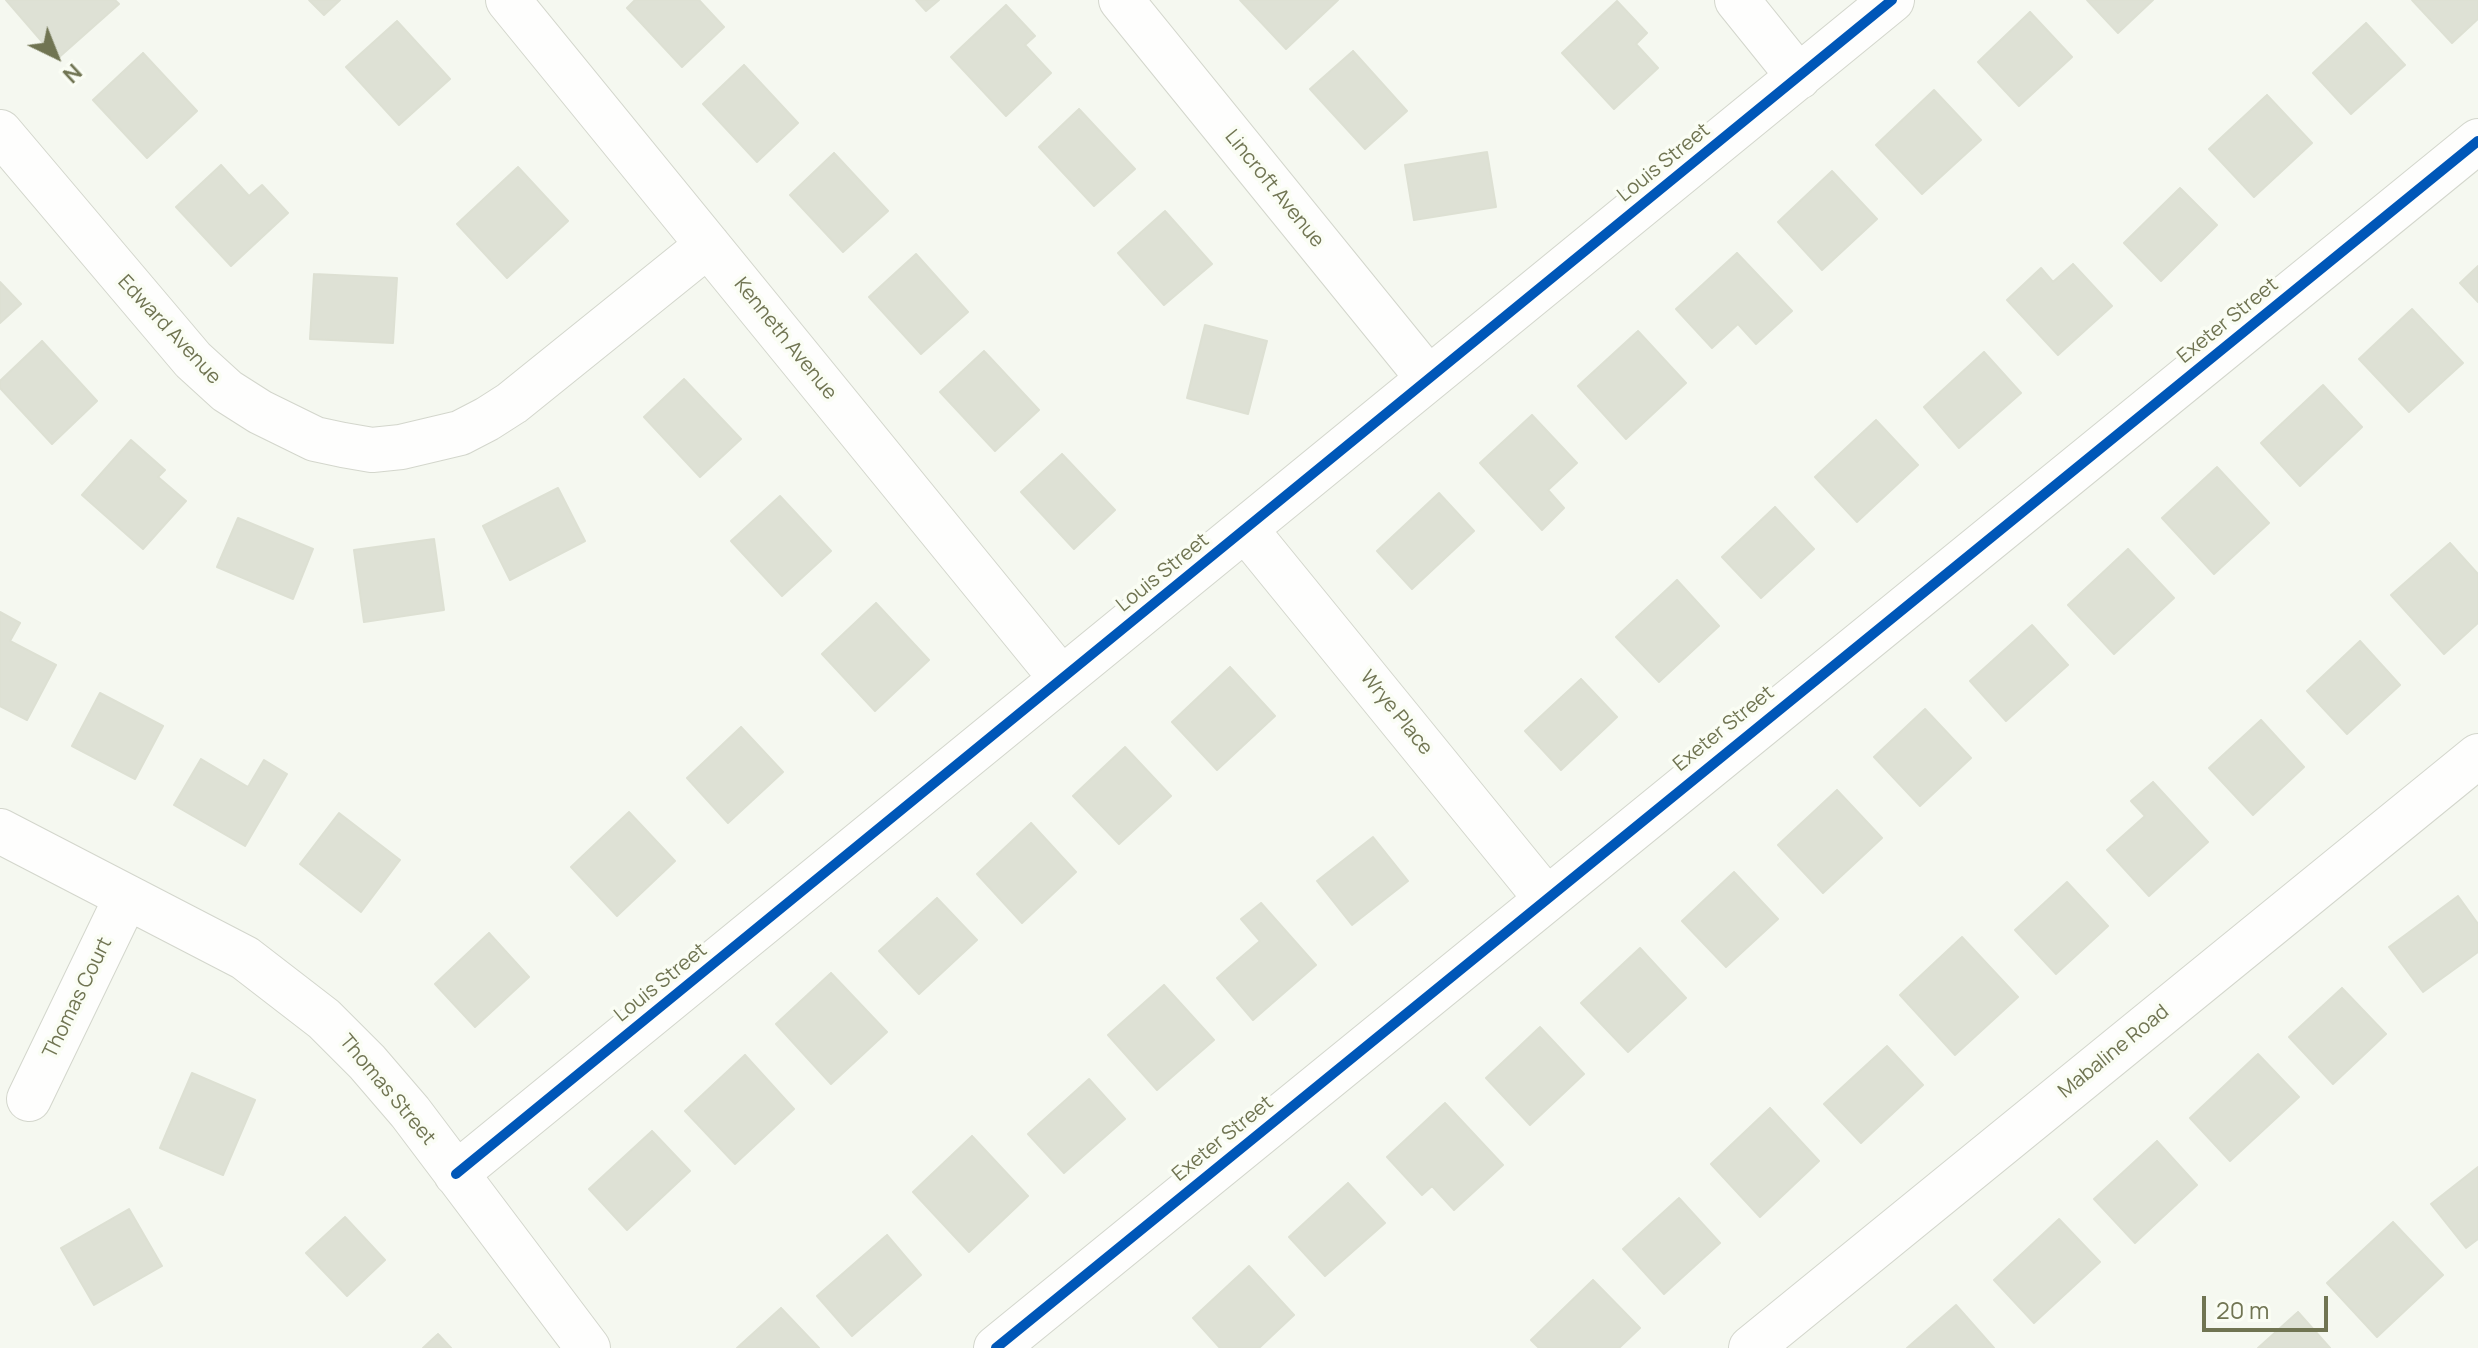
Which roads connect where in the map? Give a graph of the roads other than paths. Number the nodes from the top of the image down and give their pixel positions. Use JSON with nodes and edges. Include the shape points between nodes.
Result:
{"nodes":[{"id":1,"x":508,"y":0,"type":"edge"},
{"id":2,"x":1121,"y":0,"type":"edge"},
{"id":3,"x":1737,"y":0,"type":"edge"},
{"id":4,"x":1892,"y":0,"type":"edge"},
{"id":5,"x":1799,"y":77,"type":"junction"},
{"id":6,"x":0,"y":132,"type":"edge"},
{"id":7,"x":2478,"y":141,"type":"edge"},
{"id":8,"x":708,"y":245,"type":"junction"},
{"id":9,"x":1428,"y":378,"type":"junction"},
{"id":10,"x":1246,"y":530,"type":"junction"},
{"id":11,"x":1061,"y":678,"type":"junction"},
{"id":12,"x":2478,"y":756,"type":"edge"},
{"id":13,"x":0,"y":831,"type":"edge"},
{"id":14,"x":1545,"y":897,"type":"junction"},
{"id":15,"x":126,"y":898,"type":"junction"},
{"id":16,"x":29,"y":1099,"type":"dead end"},
{"id":17,"x":456,"y":1174,"type":"junction"},
{"id":18,"x":588,"y":1348,"type":"edge"},
{"id":19,"x":996,"y":1348,"type":"edge"},
{"id":20,"x":1751,"y":1348,"type":"edge"}],
"edges":[{"from":1,"to":8,"type":"street","name":"Kenneth Avenue"},
{"from":2,"to":9,"type":"street","name":"Lincroft Avenue"},
{"from":3,"to":5,"type":"street"},
{"from":4,"to":5,"type":"street","name":"Louis Street"},
{"from":5,"to":9,"type":"street","name":"Louis Street"},
{"from":6,"to":8,"type":"street","name":"Edward Avenue","via":[[193,360],[227,391],[315,439],[372,450],[460,433],[487,419]]},
{"from":7,"to":14,"type":"street","name":"Exeter Street"},
{"from":8,"to":11,"type":"street","name":"Kenneth Avenue"},
{"from":9,"to":10,"type":"street","name":"Louis Street"},
{"from":10,"to":11,"type":"street","name":"Louis Street"},
{"from":10,"to":14,"type":"street","name":"Wrye Place"},
{"from":11,"to":17,"type":"street","name":"Louis Street"},
{"from":12,"to":20,"type":"street","name":"Mabaline Road"},
{"from":13,"to":15,"type":"street","name":"Thomas Street"},
{"from":14,"to":19,"type":"street","name":"Exeter Street"},
{"from":15,"to":16,"type":"street","name":"Thomas Court"},
{"from":15,"to":17,"type":"street","name":"Thomas Street","via":[[245,958],[287,988],[367,1062]]},
{"from":17,"to":18,"type":"street","name":"Thomas Street"}]}
